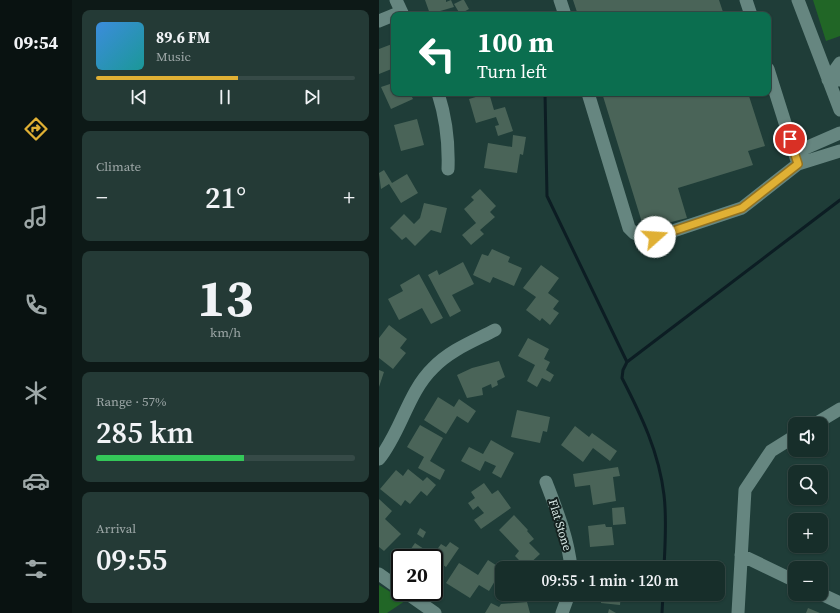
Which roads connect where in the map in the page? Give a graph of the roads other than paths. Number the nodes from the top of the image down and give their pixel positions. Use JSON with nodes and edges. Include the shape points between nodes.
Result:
{"nodes":[{"id":1,"x":560,"y":0,"type":"edge"},
{"id":2,"x":746,"y":0,"type":"edge"},
{"id":3,"x":798,"y":0,"type":"edge"},
{"id":4,"x":564,"y":12,"type":"edge"},
{"id":5,"x":750,"y":12,"type":"edge"},
{"id":6,"x":391,"y":14,"type":"edge"},
{"id":7,"x":379,"y":20,"type":"edge"},
{"id":8,"x":840,"y":63,"type":"edge"},
{"id":9,"x":771,"y":79,"type":"edge"},
{"id":10,"x":834,"y":80,"type":"edge"},
{"id":11,"x":438,"y":96,"type":"edge"},
{"id":12,"x":589,"y":96,"type":"edge"},
{"id":13,"x":840,"y":110,"type":"edge"},
{"id":14,"x":840,"y":133,"type":"edge"},
{"id":15,"x":840,"y":151,"type":"edge"},
{"id":16,"x":796,"y":158,"type":"junction"},
{"id":17,"x":448,"y":169,"type":"dead end"},
{"id":18,"x":495,"y":330,"type":"dead end"},
{"id":19,"x":840,"y":409,"type":"edge"},
{"id":20,"x":827,"y":417,"type":"edge"},
{"id":21,"x":788,"y":440,"type":"edge"},
{"id":22,"x":379,"y":460,"type":"edge"},
{"id":23,"x":546,"y":482,"type":"dead end"},
{"id":24,"x":741,"y":555,"type":"junction"},
{"id":25,"x":570,"y":561,"type":"edge"},
{"id":26,"x":379,"y":574,"type":"edge"},
{"id":27,"x":788,"y":578,"type":"edge"},
{"id":28,"x":391,"y":583,"type":"edge"},
{"id":29,"x":828,"y":597,"type":"edge"},
{"id":30,"x":418,"y":601,"type":"edge"},
{"id":31,"x":566,"y":601,"type":"edge"},
{"id":32,"x":840,"y":603,"type":"edge"},
{"id":33,"x":435,"y":613,"type":"edge"},
{"id":34,"x":562,"y":613,"type":"edge"},
{"id":35,"x":738,"y":613,"type":"edge"}],
"edges":[{"from":1,"to":4,"type":"street"},
{"from":2,"to":5,"type":"street"},
{"from":3,"to":10,"type":"street"},
{"from":6,"to":7,"type":"street"},
{"from":8,"to":10,"type":"street"},
{"from":9,"to":16,"type":"street"},
{"from":10,"to":13,"type":"street"},
{"from":11,"to":17,"type":"street","via":[[448,142]]},
{"from":12,"to":16,"type":"street","via":[[629,228],[634,233],[644,236],[655,237],[742,208]]},
{"from":14,"to":16,"type":"street"},
{"from":15,"to":16,"type":"street"},
{"from":18,"to":22,"type":"street","via":[[447,355],[432,368],[421,383]]},
{"from":19,"to":20,"type":"street"},
{"from":21,"to":24,"type":"street","via":[[771,451],[745,490]]},
{"from":23,"to":25,"type":"street","name":"Flat Stone","via":[[561,523]]},
{"from":24,"to":27,"type":"street"},
{"from":24,"to":35,"type":"street"},
{"from":26,"to":28,"type":"street"},
{"from":29,"to":32,"type":"street"},
{"from":30,"to":33,"type":"street"},
{"from":31,"to":34,"type":"street"}]}
